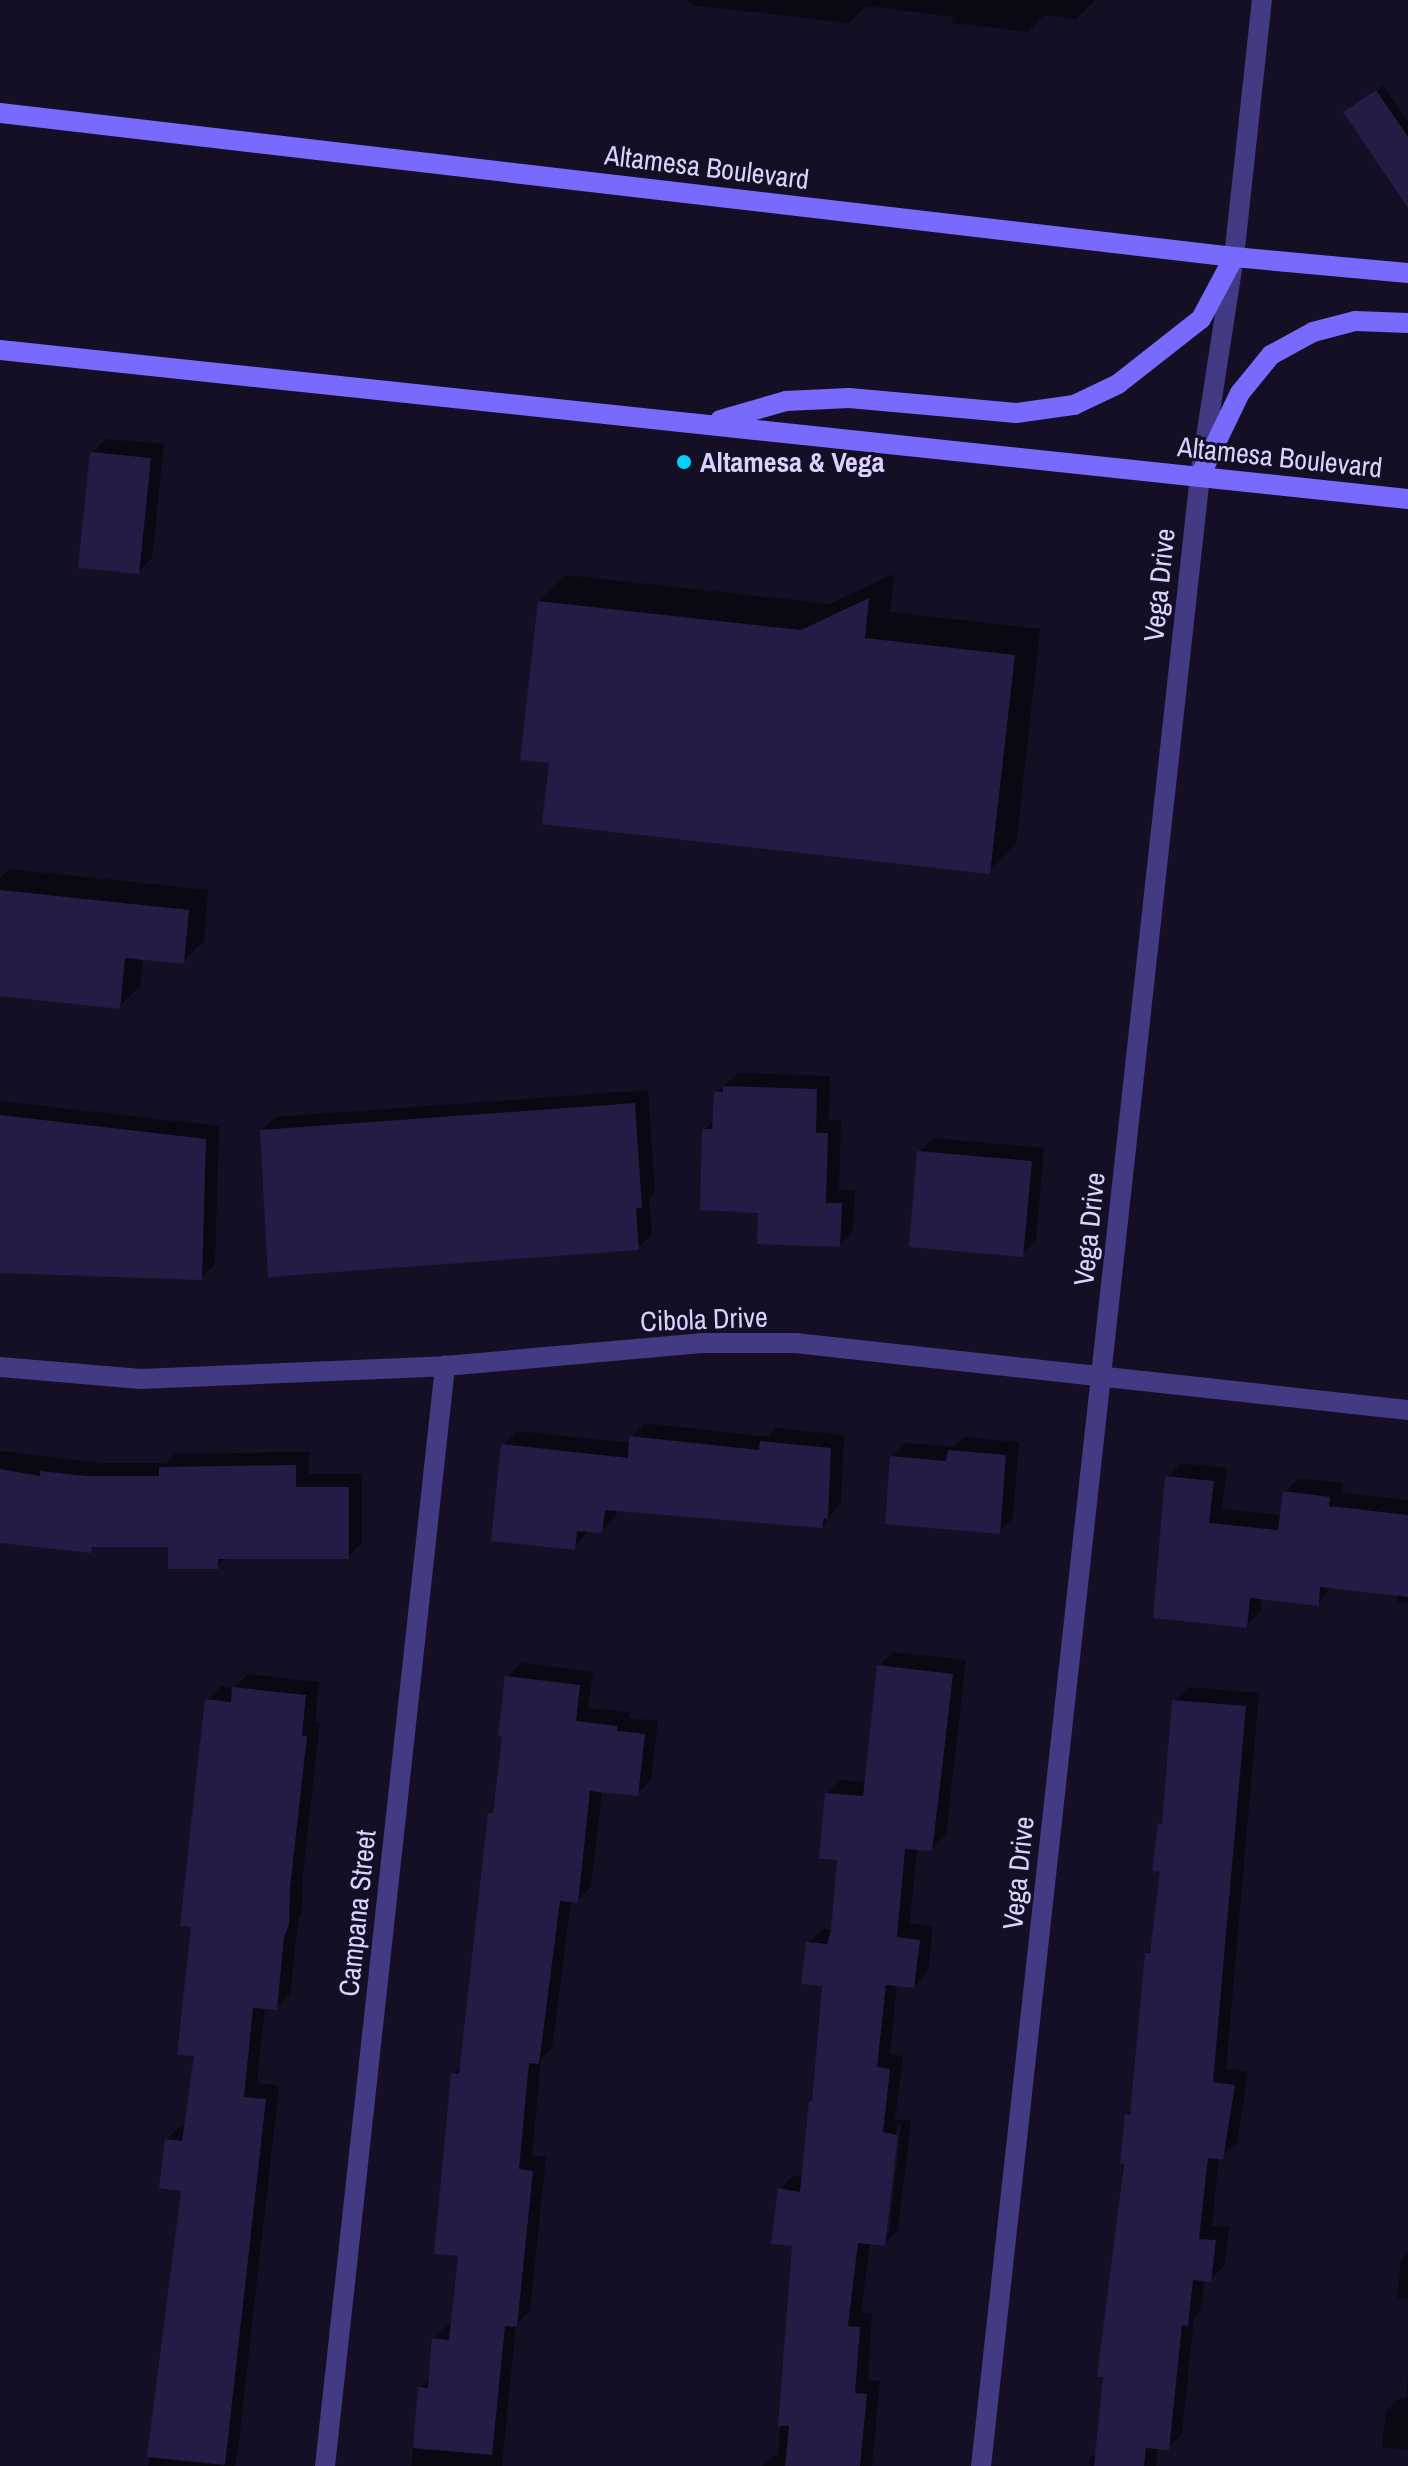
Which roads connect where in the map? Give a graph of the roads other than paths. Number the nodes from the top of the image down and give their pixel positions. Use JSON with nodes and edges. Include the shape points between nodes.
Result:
{"nodes":[{"id":1,"x":1262,"y":0,"type":"edge"},
{"id":2,"x":0,"y":113,"type":"edge"},
{"id":3,"x":1234,"y":257,"type":"junction"},
{"id":4,"x":1408,"y":273,"type":"edge"},
{"id":5,"x":1408,"y":323,"type":"edge"},
{"id":6,"x":0,"y":350,"type":"edge"},
{"id":7,"x":704,"y":424,"type":"junction"},
{"id":8,"x":1200,"y":476,"type":"junction"},
{"id":9,"x":1408,"y":499,"type":"edge"},
{"id":10,"x":445,"y":1366,"type":"junction"},
{"id":11,"x":0,"y":1367,"type":"edge"},
{"id":12,"x":1101,"y":1375,"type":"junction"},
{"id":13,"x":1408,"y":1410,"type":"edge"},
{"id":14,"x":325,"y":2466,"type":"edge"},
{"id":15,"x":981,"y":2466,"type":"edge"}],
"edges":[{"from":1,"to":3,"type":"street","name":"Vega Drive"},
{"from":2,"to":3,"type":"main road","name":"Altamesa Boulevard"},
{"from":3,"to":4,"type":"main road","name":"Altamesa Boulevard"},
{"from":3,"to":7,"type":"main road","via":[[1201,319],[1118,384],[1074,405],[1016,413],[849,398],[786,401]]},
{"from":3,"to":8,"type":"street","name":"Vega Drive"},
{"from":5,"to":8,"type":"main road","via":[[1355,321],[1313,332],[1271,355],[1240,393]]},
{"from":6,"to":7,"type":"main road","name":"Altamesa Boulevard"},
{"from":7,"to":8,"type":"main road","name":"Altamesa Boulevard"},
{"from":8,"to":9,"type":"main road","name":"Altamesa Boulevard"},
{"from":8,"to":12,"type":"street","name":"Vega Drive"},
{"from":10,"to":11,"type":"street","name":"Cibola Drive","via":[[140,1379]]},
{"from":10,"to":12,"type":"street","name":"Cibola Drive","via":[[701,1343],[795,1343]]},
{"from":10,"to":14,"type":"street","name":"Campana Street"},
{"from":12,"to":13,"type":"street","name":"Cibola Drive"},
{"from":12,"to":15,"type":"street","name":"Vega Drive"}]}
